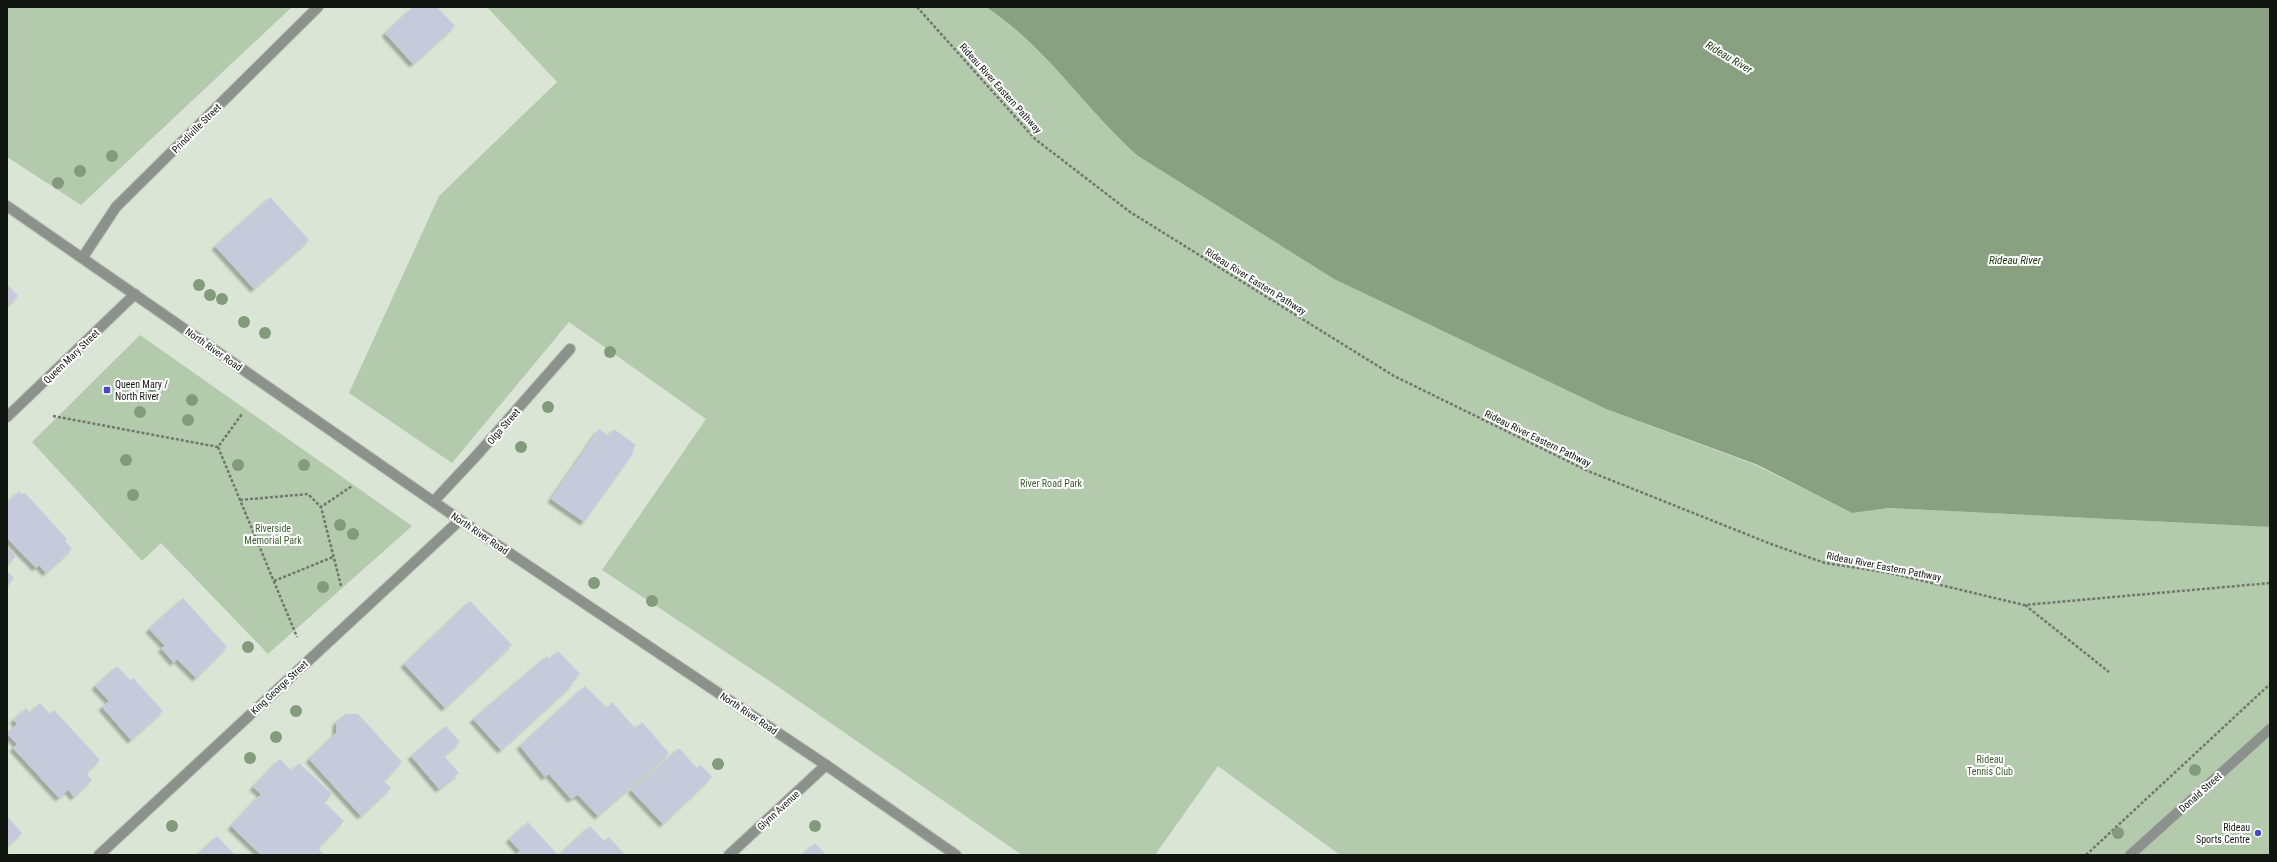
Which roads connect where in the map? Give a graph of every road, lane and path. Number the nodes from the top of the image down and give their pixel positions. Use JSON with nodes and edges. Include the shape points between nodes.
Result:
{"nodes":[{"id":1,"x":318,"y":7,"type":"edge"},
{"id":2,"x":917,"y":7,"type":"edge"},
{"id":3,"x":7,"y":206,"type":"edge"},
{"id":4,"x":83,"y":257,"type":"junction"},
{"id":5,"x":135,"y":294,"type":"junction"},
{"id":6,"x":570,"y":349,"type":"dead end"},
{"id":7,"x":242,"y":414,"type":"dead end"},
{"id":8,"x":53,"y":416,"type":"dead end"},
{"id":9,"x":7,"y":417,"type":"edge"},
{"id":10,"x":218,"y":447,"type":"junction"},
{"id":11,"x":352,"y":486,"type":"dead end"},
{"id":12,"x":240,"y":500,"type":"junction"},
{"id":13,"x":434,"y":501,"type":"junction"},
{"id":14,"x":321,"y":507,"type":"junction"},
{"id":15,"x":460,"y":520,"type":"junction"},
{"id":16,"x":333,"y":557,"type":"junction"},
{"id":17,"x":274,"y":581,"type":"junction"},
{"id":18,"x":2270,"y":583,"type":"edge"},
{"id":19,"x":341,"y":586,"type":"dead end"},
{"id":20,"x":2024,"y":605,"type":"junction"},
{"id":21,"x":307,"y":662,"type":"junction"},
{"id":22,"x":2109,"y":672,"type":"dead end"},
{"id":23,"x":2270,"y":684,"type":"edge"},
{"id":24,"x":2270,"y":729,"type":"edge"},
{"id":25,"x":826,"y":765,"type":"junction"},
{"id":26,"x":99,"y":855,"type":"edge"},
{"id":27,"x":729,"y":855,"type":"edge"},
{"id":28,"x":956,"y":855,"type":"edge"},
{"id":29,"x":2086,"y":855,"type":"edge"},
{"id":30,"x":2130,"y":855,"type":"edge"}],
"edges":[{"from":1,"to":4,"type":"street","name":"Prindiville Street","via":[[116,207]]},
{"from":2,"to":20,"type":"path","name":"Rideau River Eastern Pathway","via":[[1035,139],[1086,179],[1130,212],[1394,376],[1588,471],[1771,544],[1825,563],[1890,573]]},
{"from":3,"to":4,"type":"street","name":"North River Road"},
{"from":4,"to":5,"type":"street","name":"North River Road"},
{"from":5,"to":9,"type":"street","name":"Queen Mary Street"},
{"from":5,"to":13,"type":"street","name":"North River Road"},
{"from":6,"to":13,"type":"street","name":"Olga Street"},
{"from":7,"to":10,"type":"path"},
{"from":8,"to":10,"type":"path"},
{"from":10,"to":12,"type":"path"},
{"from":11,"to":14,"type":"path"},
{"from":12,"to":14,"type":"path","via":[[308,494]]},
{"from":12,"to":17,"type":"path"},
{"from":13,"to":15,"type":"street","name":"North River Road"},
{"from":14,"to":16,"type":"path"},
{"from":15,"to":21,"type":"street","name":"King George Street"},
{"from":15,"to":25,"type":"street","name":"North River Road"},
{"from":16,"to":17,"type":"path"},
{"from":16,"to":19,"type":"path"},
{"from":17,"to":21,"type":"path"},
{"from":18,"to":20,"type":"path","name":"Rideau River Eastern Pathway"},
{"from":20,"to":22,"type":"path"},
{"from":21,"to":26,"type":"street","name":"King George Street"},
{"from":23,"to":29,"type":"path"},
{"from":24,"to":30,"type":"street","name":"Donald Street"},
{"from":25,"to":27,"type":"street","name":"Glynn Avenue"},
{"from":25,"to":28,"type":"street","name":"North River Road"}]}
